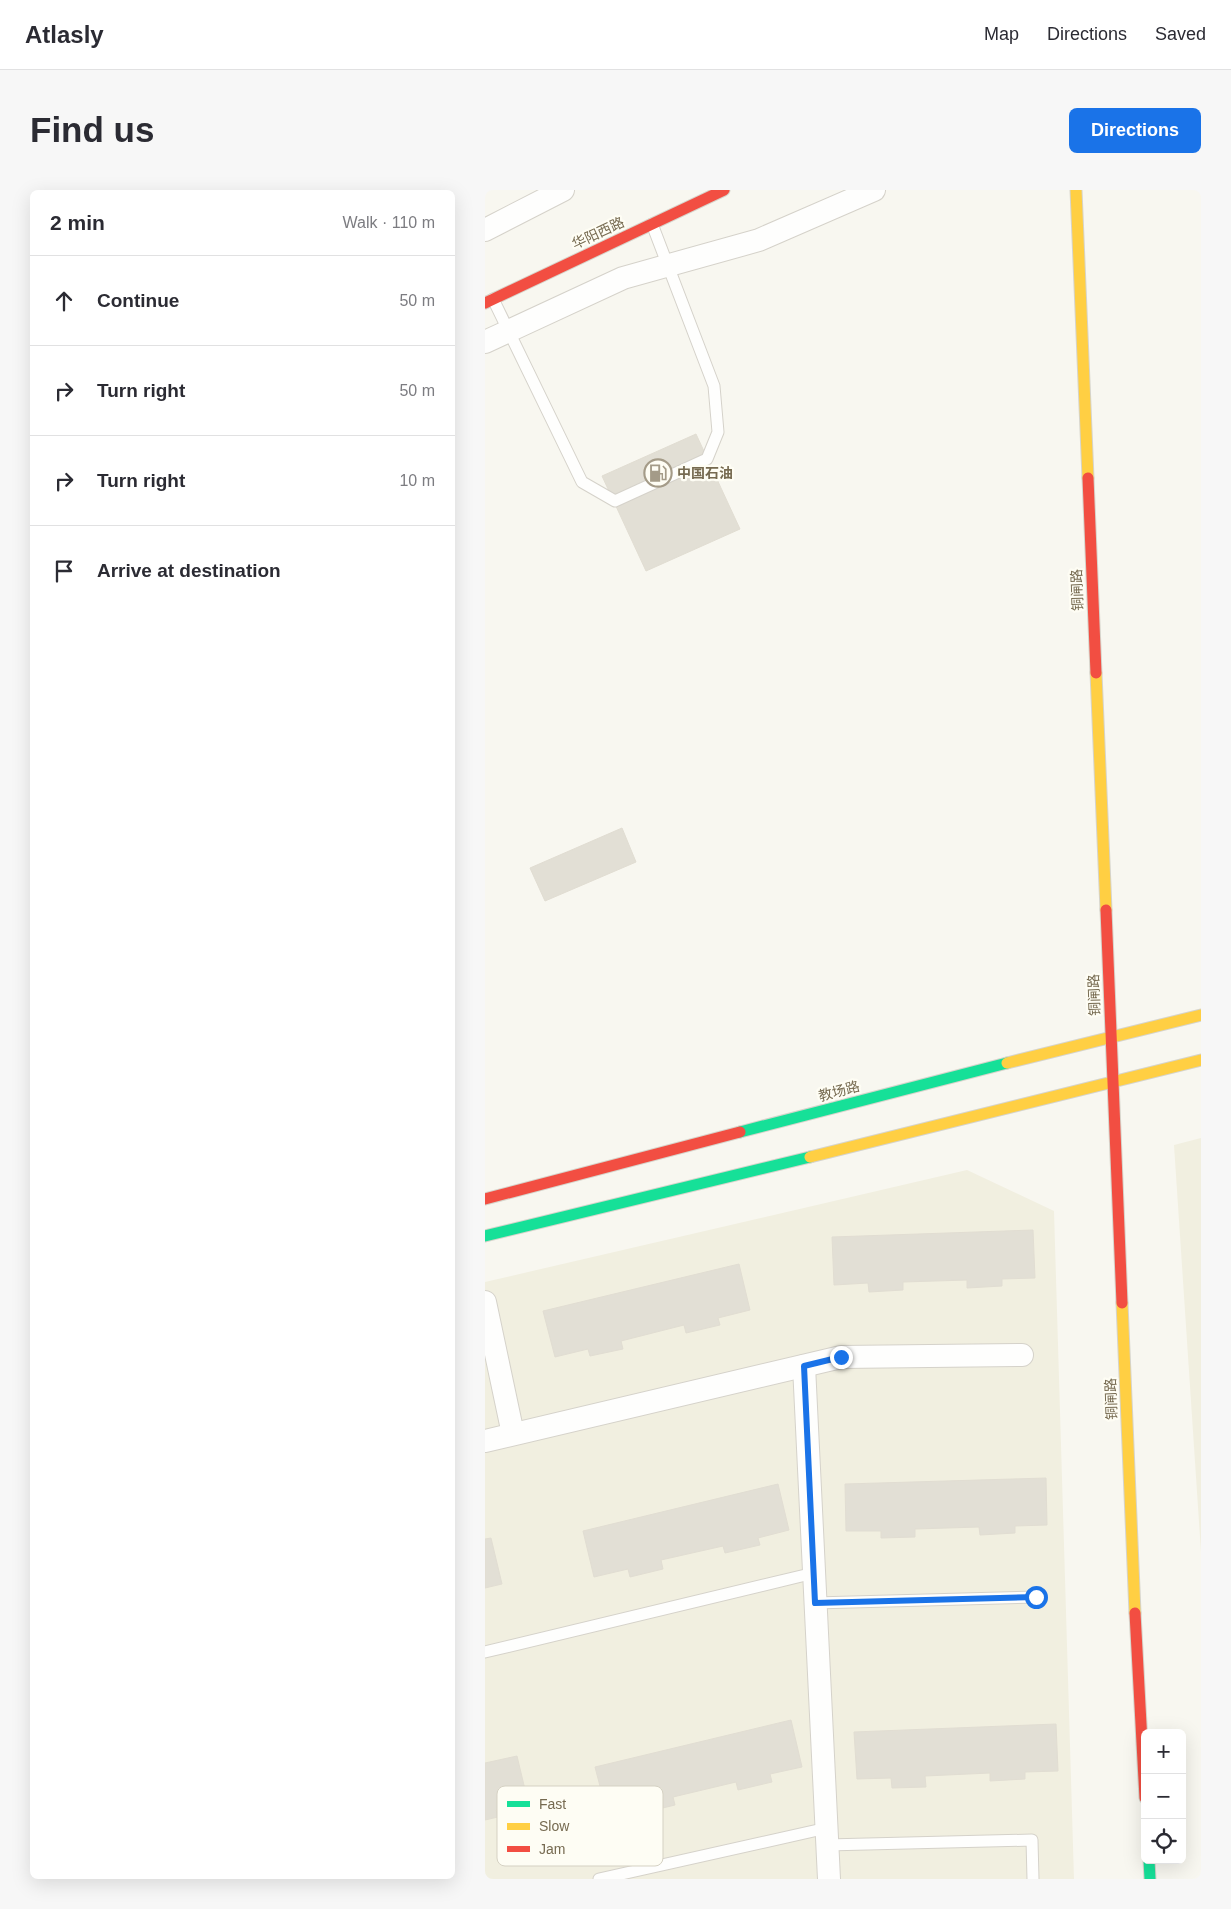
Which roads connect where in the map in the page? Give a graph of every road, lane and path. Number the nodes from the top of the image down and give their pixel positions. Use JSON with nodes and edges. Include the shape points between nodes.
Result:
{"nodes":[{"id":1,"x":563,"y":190,"type":"edge"},
{"id":2,"x":724,"y":190,"type":"edge"},
{"id":3,"x":874,"y":190,"type":"edge"},
{"id":4,"x":1076,"y":190,"type":"edge"},
{"id":5,"x":652,"y":224,"type":"junction"},
{"id":6,"x":485,"y":230,"type":"edge"},
{"id":7,"x":667,"y":265,"type":"junction"},
{"id":8,"x":489,"y":301,"type":"edge"},
{"id":9,"x":509,"y":331,"type":"junction"},
{"id":10,"x":485,"y":342,"type":"edge"},
{"id":11,"x":1201,"y":1014,"type":"edge"},
{"id":12,"x":1111,"y":1036,"type":"junction"},
{"id":13,"x":1201,"y":1060,"type":"edge"},
{"id":14,"x":1114,"y":1080,"type":"junction"},
{"id":15,"x":485,"y":1199,"type":"edge"},
{"id":16,"x":485,"y":1236,"type":"edge"},
{"id":17,"x":485,"y":1302,"type":"edge"},
{"id":18,"x":1022,"y":1355,"type":"dead end"},
{"id":19,"x":804,"y":1366,"type":"junction"},
{"id":20,"x":513,"y":1434,"type":"junction"},
{"id":21,"x":485,"y":1441,"type":"edge"},
{"id":22,"x":814,"y":1573,"type":"junction"},
{"id":23,"x":1036,"y":1597,"type":"dead end"},
{"id":24,"x":815,"y":1603,"type":"junction"},
{"id":25,"x":485,"y":1652,"type":"edge"},
{"id":26,"x":1144,"y":1774,"type":"edge"},
{"id":27,"x":827,"y":1836,"type":"junction"},
{"id":28,"x":1149,"y":1864,"type":"edge"},
{"id":29,"x":599,"y":1879,"type":"edge"},
{"id":30,"x":829,"y":1879,"type":"edge"},
{"id":31,"x":1033,"y":1879,"type":"edge"},
{"id":32,"x":1150,"y":1879,"type":"edge"}],
"edges":[{"from":1,"to":6,"type":"street"},
{"from":2,"to":5,"type":"main road","name":"华阳西路"},
{"from":3,"to":7,"type":"street","via":[[759,240]]},
{"from":4,"to":12,"type":"main road","name":"铜闸路"},
{"from":5,"to":7,"type":"lane"},
{"from":5,"to":8,"type":"main road","name":"华阳西路"},
{"from":7,"to":9,"type":"street","via":[[623,278]]},
{"from":7,"to":9,"type":"lane","via":[[714,386],[718,432],[707,459],[615,501],[582,482]]},
{"from":8,"to":9,"type":"lane"},
{"from":9,"to":10,"type":"street"},
{"from":11,"to":12,"type":"main road","name":"教场路"},
{"from":12,"to":14,"type":"main road","name":"铜闸路"},
{"from":12,"to":15,"type":"main road","name":"教场路"},
{"from":13,"to":14,"type":"main road"},
{"from":14,"to":16,"type":"main road"},
{"from":14,"to":26,"type":"main road","name":"铜闸路"},
{"from":17,"to":20,"type":"street"},
{"from":18,"to":19,"type":"street","via":[[841,1357]]},
{"from":19,"to":20,"type":"street"},
{"from":19,"to":22,"type":"street"},
{"from":20,"to":21,"type":"street"},
{"from":22,"to":24,"type":"street"},
{"from":22,"to":25,"type":"lane"},
{"from":23,"to":24,"type":"lane"},
{"from":24,"to":27,"type":"street"},
{"from":27,"to":29,"type":"lane"},
{"from":27,"to":30,"type":"street"},
{"from":27,"to":31,"type":"lane","via":[[1032,1840]]},
{"from":28,"to":32,"type":"main road"}]}
